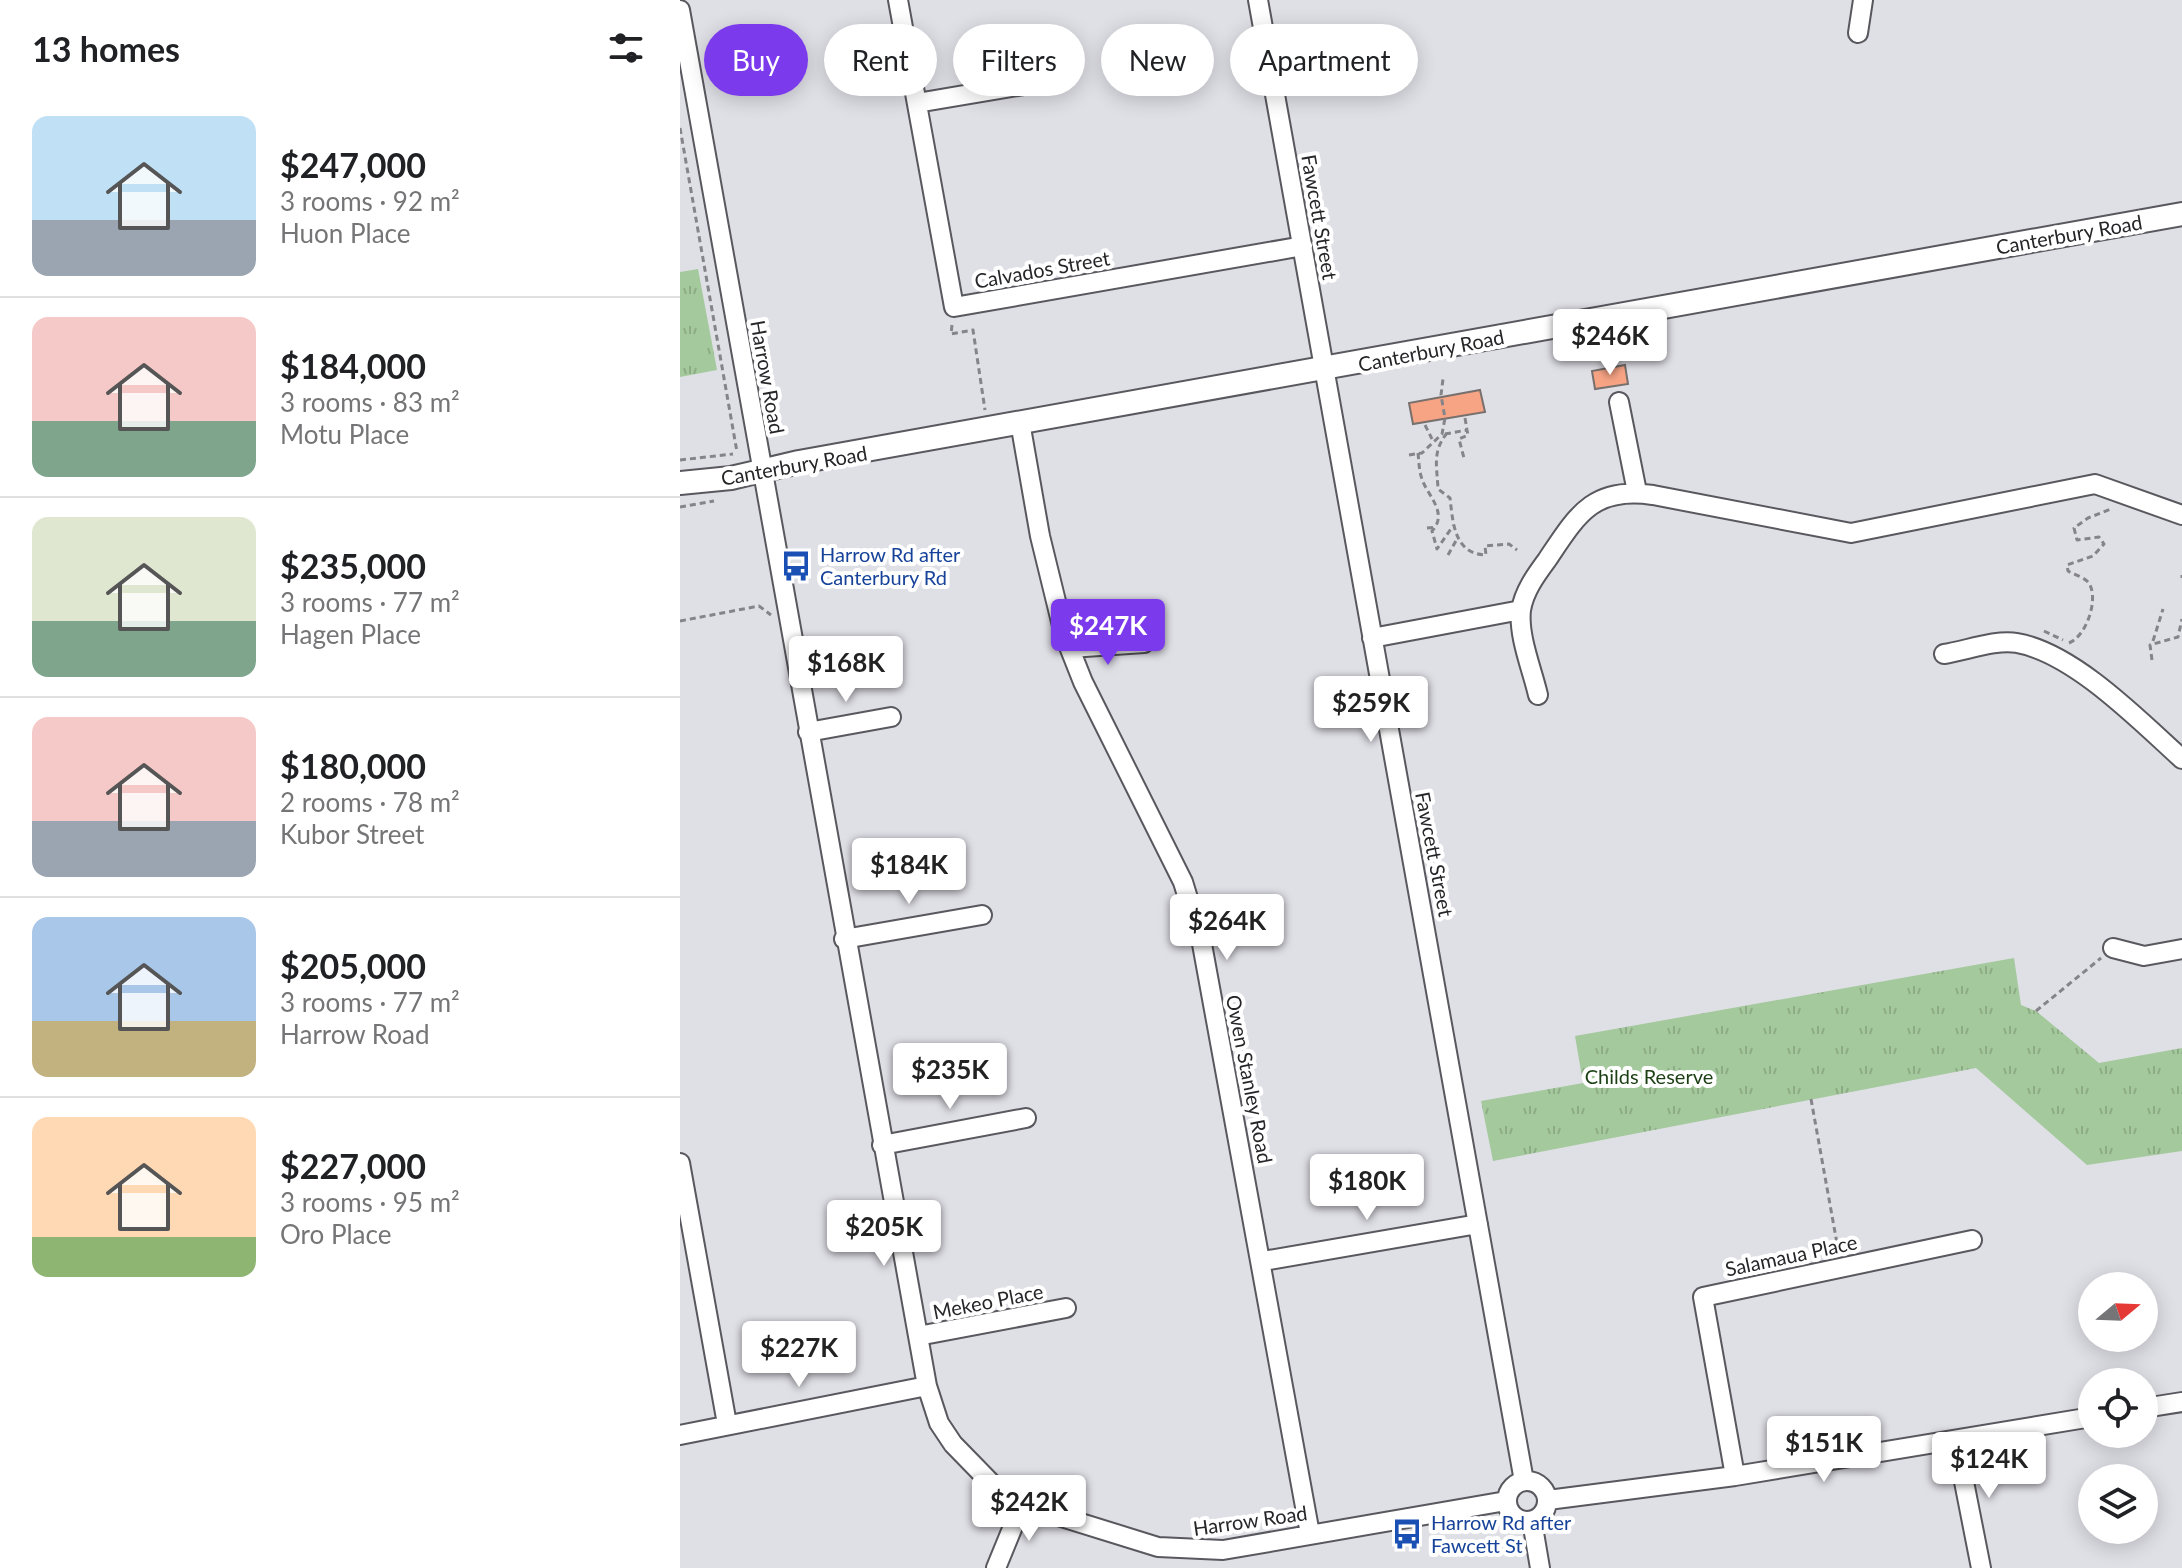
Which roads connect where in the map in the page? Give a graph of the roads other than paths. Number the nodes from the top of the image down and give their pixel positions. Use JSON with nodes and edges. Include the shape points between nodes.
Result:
{"nodes":[{"id":1,"x":898,"y":0,"type":"edge"},
{"id":2,"x":1258,"y":0,"type":"edge"},
{"id":3,"x":1863,"y":0,"type":"edge"},
{"id":4,"x":680,"y":10,"type":"edge"},
{"id":5,"x":1858,"y":33,"type":"dead end"},
{"id":6,"x":958,"y":96,"type":"edge"},
{"id":7,"x":917,"y":103,"type":"junction"},
{"id":8,"x":2182,"y":214,"type":"edge"},
{"id":9,"x":1303,"y":246,"type":"junction"},
{"id":10,"x":1325,"y":370,"type":"junction"},
{"id":11,"x":1619,"y":402,"type":"dead end"},
{"id":12,"x":1020,"y":422,"type":"junction"},
{"id":13,"x":762,"y":471,"type":"junction"},
{"id":14,"x":680,"y":483,"type":"edge"},
{"id":15,"x":1637,"y":492,"type":"junction"},
{"id":16,"x":2182,"y":515,"type":"edge"},
{"id":17,"x":1521,"y":610,"type":"junction"},
{"id":18,"x":1372,"y":638,"type":"junction"},
{"id":19,"x":1144,"y":643,"type":"dead end"},
{"id":20,"x":1070,"y":648,"type":"junction"},
{"id":21,"x":1944,"y":654,"type":"dead end"},
{"id":22,"x":1538,"y":695,"type":"dead end"},
{"id":23,"x":891,"y":717,"type":"dead end"},
{"id":24,"x":808,"y":732,"type":"junction"},
{"id":25,"x":2182,"y":759,"type":"edge"},
{"id":26,"x":982,"y":915,"type":"dead end"},
{"id":27,"x":844,"y":939,"type":"junction"},
{"id":28,"x":2113,"y":948,"type":"road end"},
{"id":29,"x":2182,"y":949,"type":"edge"},
{"id":30,"x":1026,"y":1118,"type":"dead end"},
{"id":31,"x":882,"y":1145,"type":"junction"},
{"id":32,"x":680,"y":1163,"type":"edge"},
{"id":33,"x":1478,"y":1224,"type":"junction"},
{"id":34,"x":1972,"y":1240,"type":"dead end"},
{"id":35,"x":1263,"y":1261,"type":"junction"},
{"id":36,"x":1066,"y":1308,"type":"dead end"},
{"id":37,"x":918,"y":1336,"type":"junction"},
{"id":38,"x":927,"y":1386,"type":"junction"},
{"id":39,"x":2182,"y":1402,"type":"edge"},
{"id":40,"x":2158,"y":1406,"type":"edge"},
{"id":41,"x":2078,"y":1419,"type":"edge"},
{"id":42,"x":727,"y":1424,"type":"junction"},
{"id":43,"x":680,"y":1435,"type":"edge"},
{"id":44,"x":1956,"y":1441,"type":"junction"},
{"id":45,"x":1735,"y":1476,"type":"junction"},
{"id":46,"x":1524,"y":1481,"type":"junction"},
{"id":47,"x":1548,"y":1500,"type":"junction"},
{"id":48,"x":1506,"y":1501,"type":"junction"},
{"id":49,"x":1023,"y":1502,"type":"junction"},
{"id":50,"x":1532,"y":1521,"type":"junction"},
{"id":51,"x":1310,"y":1534,"type":"junction"},
{"id":52,"x":996,"y":1568,"type":"edge"},
{"id":53,"x":1540,"y":1568,"type":"edge"},
{"id":54,"x":1981,"y":1568,"type":"edge"}],
"edges":[{"from":1,"to":7,"type":"street","name":"Calvados Street"},
{"from":2,"to":9,"type":"street","name":"Fawcett Street"},
{"from":3,"to":5,"type":"street"},
{"from":4,"to":13,"type":"street","name":"Harrow Road"},
{"from":6,"to":7,"type":"street"},
{"from":7,"to":9,"type":"street","name":"Calvados Street","via":[[954,307]]},
{"from":8,"to":10,"type":"main road","name":"Canterbury Road"},
{"from":9,"to":10,"type":"street","name":"Fawcett Street"},
{"from":10,"to":12,"type":"main road","name":"Canterbury Road"},
{"from":10,"to":18,"type":"street","name":"Fawcett Street"},
{"from":11,"to":15,"type":"street"},
{"from":12,"to":13,"type":"main road","name":"Canterbury Road"},
{"from":12,"to":20,"type":"street","name":"Owen Stanley Road","via":[[1040,536]]},
{"from":13,"to":14,"type":"main road","name":"Canterbury Road"},
{"from":13,"to":24,"type":"street","name":"Harrow Road"},
{"from":15,"to":16,"type":"street","via":[[1851,533],[2095,484]]},
{"from":15,"to":17,"type":"street","via":[[1607,496],[1577,515],[1533,580]]},
{"from":17,"to":18,"type":"street"},
{"from":17,"to":22,"type":"street"},
{"from":18,"to":33,"type":"street","name":"Fawcett Street"},
{"from":19,"to":20,"type":"street"},
{"from":20,"to":35,"type":"street","name":"Owen Stanley Road","via":[[1187,895],[1202,944]]},
{"from":21,"to":25,"type":"street","via":[[2016,642],[2028,647],[2102,687]]},
{"from":23,"to":24,"type":"street"},
{"from":24,"to":27,"type":"street","name":"Harrow Road"},
{"from":26,"to":27,"type":"street"},
{"from":27,"to":31,"type":"street","name":"Harrow Road"},
{"from":28,"to":29,"type":"street","via":[[2144,956]]},
{"from":30,"to":31,"type":"street"},
{"from":31,"to":37,"type":"street","name":"Harrow Road"},
{"from":32,"to":42,"type":"street"},
{"from":33,"to":35,"type":"street"},
{"from":33,"to":46,"type":"street","name":"Fawcett Street"},
{"from":34,"to":45,"type":"street","name":"Salamaua Place","via":[[1703,1297]]},
{"from":35,"to":51,"type":"street","name":"Owen Stanley Road"},
{"from":36,"to":37,"type":"street","name":"Mekeo Place"},
{"from":37,"to":38,"type":"street","name":"Harrow Road"},
{"from":38,"to":42,"type":"street"},
{"from":38,"to":49,"type":"street","name":"Harrow Road","via":[[939,1423],[963,1458],[993,1485]]},
{"from":39,"to":40,"type":"street"},
{"from":41,"to":44,"type":"street"},
{"from":42,"to":43,"type":"street"},
{"from":44,"to":45,"type":"street"},
{"from":44,"to":54,"type":"street"},
{"from":45,"to":47,"type":"street"},
{"from":46,"to":47,"type":"street","via":[[1538,1484]]},
{"from":46,"to":48,"type":"street","via":[[1514,1485]]},
{"from":47,"to":50,"type":"street","via":[[1542,1516]]},
{"from":48,"to":50,"type":"street","via":[[1512,1516]]},
{"from":48,"to":51,"type":"street","name":"Harrow Road"},
{"from":49,"to":51,"type":"street","name":"Harrow Road","via":[[1174,1550],[1223,1550]]},
{"from":49,"to":52,"type":"street"},
{"from":50,"to":53,"type":"street"}]}
